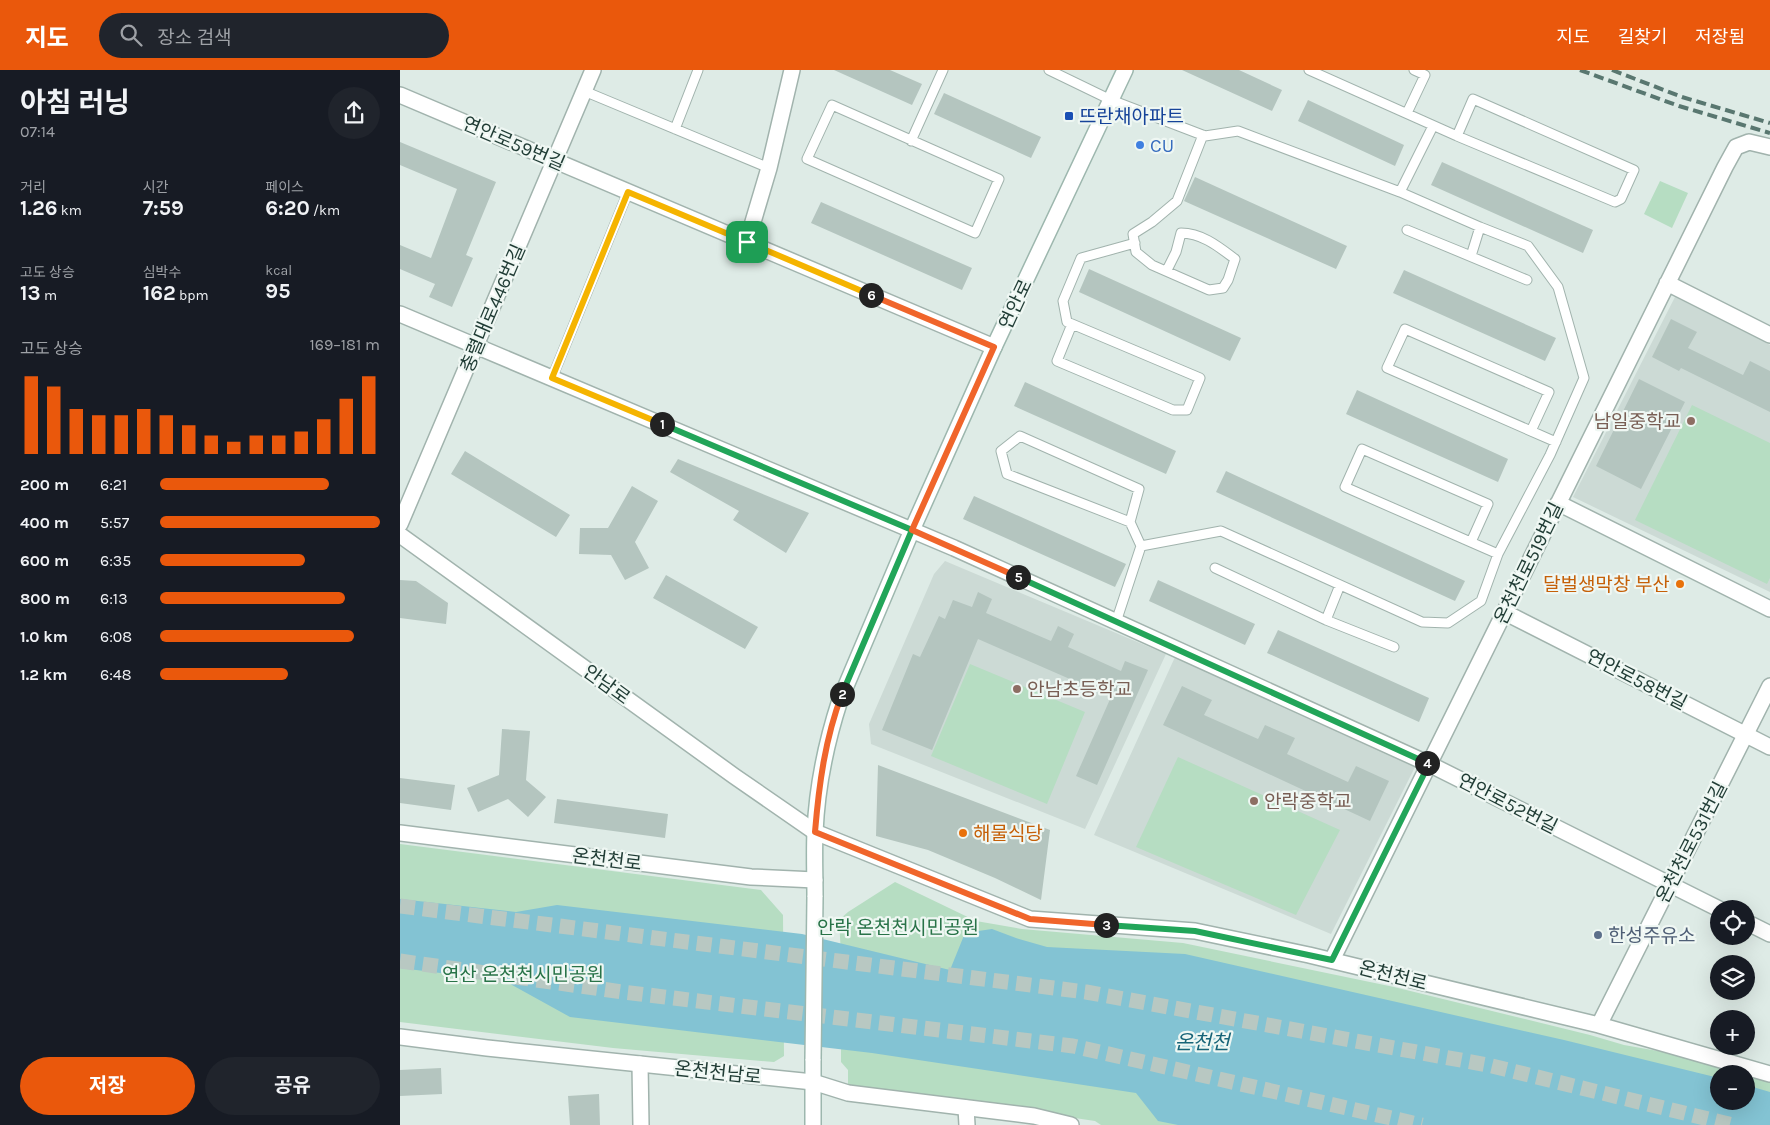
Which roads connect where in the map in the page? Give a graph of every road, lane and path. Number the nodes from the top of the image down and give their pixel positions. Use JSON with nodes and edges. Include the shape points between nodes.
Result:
{"nodes":[{"id":1,"x":593,"y":70,"type":"edge"},
{"id":2,"x":698,"y":70,"type":"edge"},
{"id":3,"x":792,"y":70,"type":"edge"},
{"id":4,"x":943,"y":70,"type":"edge"},
{"id":5,"x":1049,"y":70,"type":"edge"},
{"id":6,"x":1125,"y":70,"type":"edge"},
{"id":7,"x":1309,"y":70,"type":"edge"},
{"id":8,"x":1414,"y":70,"type":"edge"},
{"id":9,"x":584,"y":91,"type":"junction"},
{"id":10,"x":400,"y":94,"type":"edge"},
{"id":11,"x":1111,"y":100,"type":"junction"},
{"id":12,"x":1407,"y":113,"type":"junction"},
{"id":13,"x":1433,"y":126,"type":"junction"},
{"id":14,"x":674,"y":129,"type":"junction"},
{"id":15,"x":1203,"y":135,"type":"junction"},
{"id":16,"x":1457,"y":136,"type":"junction"},
{"id":17,"x":911,"y":141,"type":"junction"},
{"id":18,"x":1770,"y":147,"type":"edge"},
{"id":19,"x":554,"y":160,"type":"junction"},
{"id":20,"x":769,"y":168,"type":"junction"},
{"id":21,"x":628,"y":192,"type":"junction"},
{"id":22,"x":1400,"y":192,"type":"junction"},
{"id":23,"x":1480,"y":227,"type":"junction"},
{"id":24,"x":747,"y":242,"type":"junction"},
{"id":25,"x":1135,"y":243,"type":"junction"},
{"id":26,"x":1167,"y":270,"type":"junction"},
{"id":27,"x":1527,"y":280,"type":"dead end"},
{"id":28,"x":1667,"y":283,"type":"junction"},
{"id":29,"x":400,"y":314,"type":"edge"},
{"id":30,"x":1072,"y":324,"type":"junction"},
{"id":31,"x":1770,"y":335,"type":"edge"},
{"id":32,"x":476,"y":346,"type":"junction"},
{"id":33,"x":994,"y":347,"type":"junction"},
{"id":34,"x":552,"y":378,"type":"junction"},
{"id":35,"x":1531,"y":431,"type":"junction"},
{"id":36,"x":1556,"y":442,"type":"junction"},
{"id":37,"x":1558,"y":503,"type":"junction"},
{"id":38,"x":1130,"y":522,"type":"junction"},
{"id":39,"x":400,"y":524,"type":"edge"},
{"id":40,"x":912,"y":530,"type":"junction"},
{"id":41,"x":400,"y":536,"type":"edge"},
{"id":42,"x":1471,"y":542,"type":"junction"},
{"id":43,"x":1141,"y":546,"type":"junction"},
{"id":44,"x":1498,"y":554,"type":"junction"},
{"id":45,"x":1214,"y":568,"type":"dead end"},
{"id":46,"x":1340,"y":585,"type":"junction"},
{"id":47,"x":1770,"y":609,"type":"edge"},
{"id":48,"x":1504,"y":612,"type":"junction"},
{"id":49,"x":1326,"y":620,"type":"junction"},
{"id":50,"x":1116,"y":622,"type":"junction"},
{"id":51,"x":1394,"y":647,"type":"dead end"},
{"id":52,"x":1770,"y":686,"type":"edge"},
{"id":53,"x":1746,"y":734,"type":"junction"},
{"id":54,"x":1770,"y":746,"type":"edge"},
{"id":55,"x":1429,"y":764,"type":"junction"},
{"id":56,"x":400,"y":832,"type":"edge"},
{"id":57,"x":815,"y":832,"type":"junction"},
{"id":58,"x":1670,"y":884,"type":"junction"},
{"id":59,"x":815,"y":887,"type":"junction"},
{"id":60,"x":1710,"y":904,"type":"edge"},
{"id":61,"x":1755,"y":926,"type":"edge"},
{"id":62,"x":1770,"y":934,"type":"edge"},
{"id":63,"x":1332,"y":960,"type":"junction"},
{"id":64,"x":1599,"y":1025,"type":"junction"},
{"id":65,"x":400,"y":1037,"type":"edge"},
{"id":66,"x":640,"y":1064,"type":"junction"},
{"id":67,"x":1770,"y":1074,"type":"edge"},
{"id":68,"x":813,"y":1082,"type":"junction"},
{"id":69,"x":966,"y":1108,"type":"junction"},
{"id":70,"x":1034,"y":1121,"type":"edge"},
{"id":71,"x":641,"y":1125,"type":"edge"},
{"id":72,"x":813,"y":1125,"type":"edge"},
{"id":73,"x":967,"y":1125,"type":"edge"},
{"id":74,"x":1071,"y":1125,"type":"edge"}],
"edges":[{"from":1,"to":9,"type":"street","name":"충렬대로446번길"},
{"from":2,"to":14,"type":"lane"},
{"from":3,"to":20,"type":"street"},
{"from":4,"to":17,"type":"lane"},
{"from":5,"to":11,"type":"lane"},
{"from":6,"to":11,"type":"street","name":"연안로"},
{"from":7,"to":12,"type":"lane"},
{"from":8,"to":12,"type":"lane","via":[[1425,75]]},
{"from":9,"to":14,"type":"lane"},
{"from":9,"to":19,"type":"street","name":"충렬대로446번길"},
{"from":10,"to":19,"type":"street","name":"연안로59번길"},
{"from":11,"to":15,"type":"lane"},
{"from":11,"to":33,"type":"street","name":"연안로"},
{"from":12,"to":13,"type":"lane"},
{"from":13,"to":16,"type":"lane"},
{"from":13,"to":22,"type":"lane"},
{"from":14,"to":20,"type":"lane"},
{"from":15,"to":22,"type":"lane","via":[[1238,131]]},
{"from":15,"to":25,"type":"lane","via":[[1177,200],[1133,234]]},
{"from":16,"to":16,"type":"lane","via":[[1615,202],[1621,199],[1634,170],[1473,100]]},
{"from":17,"to":17,"type":"lane","via":[[832,105],[807,159],[976,233],[999,179]]},
{"from":18,"to":28,"type":"street","name":"온천천로519번길","via":[[1749,142],[1736,147]]},
{"from":19,"to":21,"type":"street","name":"연안로59번길"},
{"from":19,"to":32,"type":"street","name":"충렬대로446번길"},
{"from":20,"to":24,"type":"street"},
{"from":21,"to":24,"type":"street","name":"연안로59번길"},
{"from":21,"to":34,"type":"lane"},
{"from":22,"to":23,"type":"lane"},
{"from":23,"to":27,"type":"lane","via":[[1471,256],[1408,230]]},
{"from":23,"to":36,"type":"lane","via":[[1528,246],[1558,287],[1584,378]]},
{"from":24,"to":33,"type":"street","name":"연안로59번길"},
{"from":25,"to":26,"type":"lane","via":[[1136,252],[1152,265]]},
{"from":25,"to":30,"type":"lane","via":[[1081,258],[1063,301],[1067,322]]},
{"from":26,"to":26,"type":"lane","via":[[1209,290],[1223,288],[1235,259],[1214,243],[1190,233],[1181,233]]},
{"from":28,"to":31,"type":"street"},
{"from":28,"to":37,"type":"street","name":"온천천로519번길"},
{"from":29,"to":32,"type":"street","name":"연안로52번길"},
{"from":30,"to":30,"type":"lane","via":[[1200,378],[1187,410],[1173,410],[1057,362]]},
{"from":32,"to":34,"type":"street","name":"연안로52번길"},
{"from":32,"to":39,"type":"street","name":"충렬대로446번길"},
{"from":33,"to":40,"type":"street","name":"연안로"},
{"from":34,"to":40,"type":"street","name":"연안로52번길"},
{"from":35,"to":35,"type":"lane","via":[[1387,368],[1405,329],[1549,392]]},
{"from":35,"to":36,"type":"lane"},
{"from":36,"to":44,"type":"lane"},
{"from":37,"to":47,"type":"street"},
{"from":37,"to":48,"type":"street","name":"온천천로519번길"},
{"from":38,"to":38,"type":"lane","via":[[1007,474],[1002,451],[1020,436],[1139,489]]},
{"from":38,"to":43,"type":"lane"},
{"from":40,"to":50,"type":"street","name":"연안로52번길"},
{"from":40,"to":57,"type":"street","name":"연안로","via":[[830,729]]},
{"from":41,"to":57,"type":"street","name":"안남로"},
{"from":42,"to":42,"type":"lane","via":[[1345,487],[1362,449],[1488,504]]},
{"from":42,"to":44,"type":"lane"},
{"from":43,"to":46,"type":"lane","via":[[1221,531]]},
{"from":43,"to":50,"type":"lane"},
{"from":44,"to":46,"type":"lane","via":[[1481,601],[1448,623],[1422,622]]},
{"from":45,"to":49,"type":"lane"},
{"from":46,"to":49,"type":"lane"},
{"from":48,"to":53,"type":"street","name":"연안로58번길"},
{"from":48,"to":55,"type":"street","name":"온천천로519번길"},
{"from":49,"to":51,"type":"lane"},
{"from":50,"to":55,"type":"street","name":"연안로52번길"},
{"from":52,"to":53,"type":"street","name":"온천천로531번길"},
{"from":53,"to":54,"type":"street","name":"연안로58번길"},
{"from":53,"to":58,"type":"street","name":"온천천로531번길"},
{"from":55,"to":58,"type":"street","name":"연안로52번길"},
{"from":55,"to":63,"type":"street","name":"온천천로519번길"},
{"from":56,"to":59,"type":"street","name":"온천천로"},
{"from":57,"to":59,"type":"street","name":"연안로"},
{"from":57,"to":63,"type":"street","name":"온천천로","via":[[1030,919],[1195,931]]},
{"from":58,"to":60,"type":"street","name":"연안로52번길"},
{"from":58,"to":64,"type":"street","name":"온천천로531번길"},
{"from":59,"to":68,"type":"street","name":"연안로","bridge":true},
{"from":61,"to":62,"type":"street"},
{"from":63,"to":64,"type":"street","name":"온천천로"},
{"from":64,"to":67,"type":"street","name":"온천천로"},
{"from":65,"to":66,"type":"street","name":"온천천남로"},
{"from":66,"to":68,"type":"street","name":"온천천남로"},
{"from":66,"to":71,"type":"street"},
{"from":68,"to":69,"type":"street","name":"온천천남로","via":[[848,1093]]},
{"from":68,"to":72,"type":"street"},
{"from":69,"to":70,"type":"street","name":"온천천남로"},
{"from":69,"to":73,"type":"street"},
{"from":70,"to":74,"type":"street","name":"온천천남로"}]}
